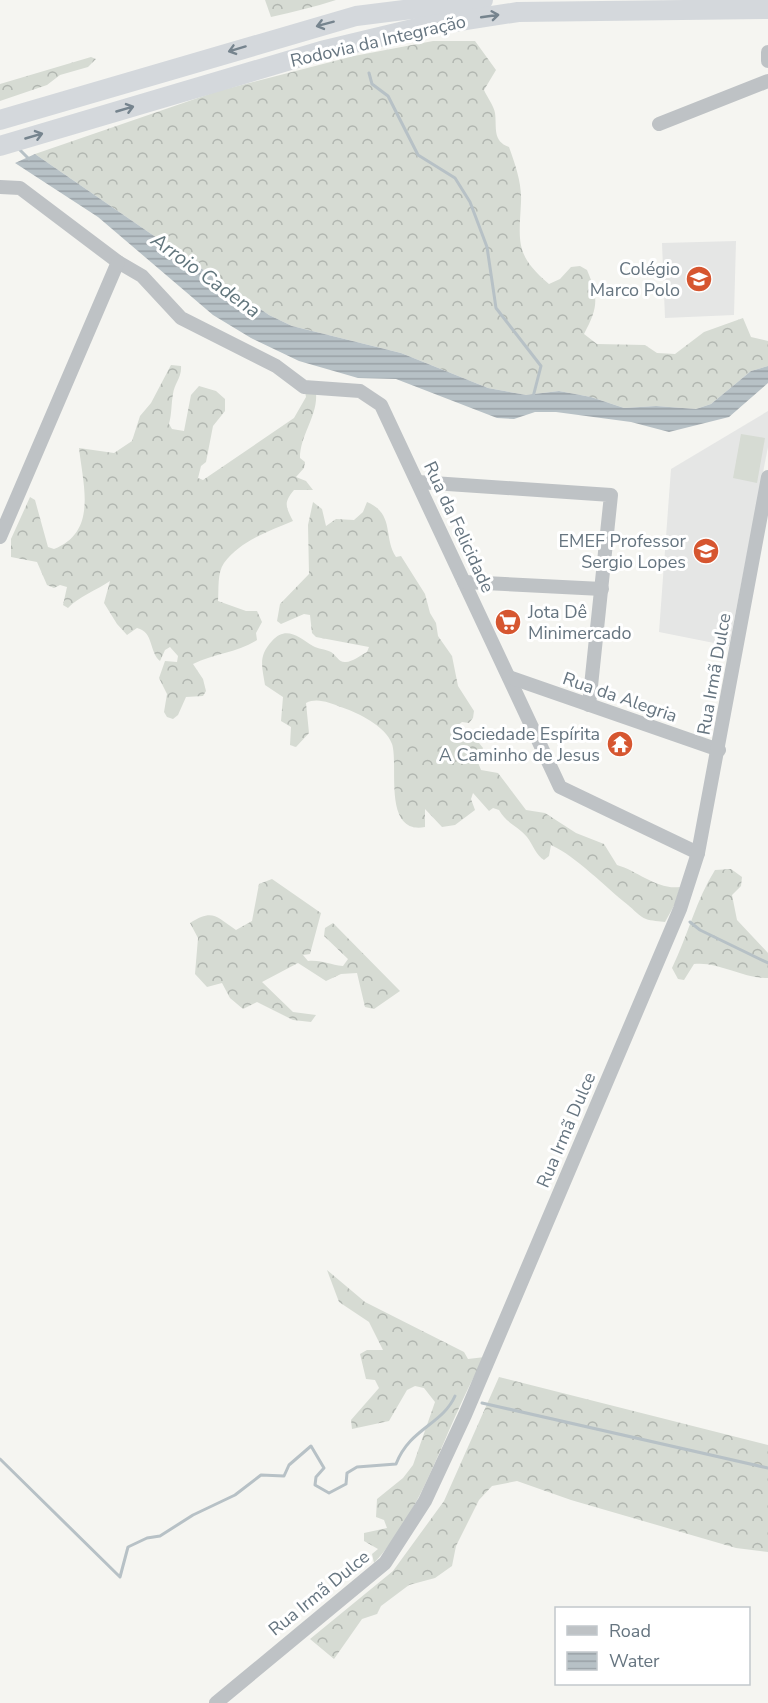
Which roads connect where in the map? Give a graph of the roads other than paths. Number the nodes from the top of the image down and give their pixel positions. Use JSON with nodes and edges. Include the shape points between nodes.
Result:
{"nodes":[{"id":1,"x":393,"y":0,"type":"edge"},
{"id":2,"x":483,"y":0,"type":"edge"},
{"id":3,"x":766,"y":9,"type":"edge"},
{"id":4,"x":356,"y":16,"type":"junction"},
{"id":5,"x":768,"y":52,"type":"edge"},
{"id":6,"x":768,"y":61,"type":"edge"},
{"id":7,"x":768,"y":81,"type":"edge"},
{"id":8,"x":0,"y":120,"type":"edge"},
{"id":9,"x":659,"y":124,"type":"dead end"},
{"id":10,"x":0,"y":146,"type":"edge"},
{"id":11,"x":0,"y":187,"type":"edge"},
{"id":12,"x":118,"y":262,"type":"junction"},
{"id":13,"x":768,"y":477,"type":"edge"},
{"id":14,"x":418,"y":482,"type":"junction"},
{"id":15,"x":0,"y":537,"type":"edge"},
{"id":16,"x":464,"y":582,"type":"junction"},
{"id":17,"x":602,"y":589,"type":"junction"},
{"id":18,"x":509,"y":677,"type":"junction"},
{"id":19,"x":590,"y":705,"type":"junction"},
{"id":20,"x":719,"y":750,"type":"junction"},
{"id":21,"x":698,"y":853,"type":"junction"},
{"id":22,"x":216,"y":1703,"type":"edge"}],
"edges":[{"from":1,"to":4,"type":"highway"},
{"from":2,"to":4,"type":"highway","name":"Rodovia da Integração"},
{"from":10,"to":3,"type":"highway","name":"Rodovia da Integração","one_way":true,"via":[[321,51],[421,27],[518,12]]},
{"from":4,"to":8,"type":"highway","name":"Rodovia da Integração","one_way":true},
{"from":5,"to":6,"type":"street"},
{"from":7,"to":9,"type":"street"},
{"from":11,"to":12,"type":"street","via":[[20,188]]},
{"from":12,"to":14,"type":"street","name":"Rua da Felicidade","via":[[142,276],[181,318],[276,366],[304,387],[360,391],[381,405]]},
{"from":12,"to":15,"type":"street"},
{"from":13,"to":20,"type":"street","name":"Rua Irmã Dulce"},
{"from":14,"to":16,"type":"street","name":"Rua da Felicidade"},
{"from":14,"to":17,"type":"street","via":[[611,495]]},
{"from":16,"to":17,"type":"street"},
{"from":16,"to":18,"type":"street","name":"Rua da Felicidade"},
{"from":17,"to":19,"type":"street"},
{"from":18,"to":19,"type":"street","name":"Rua da Alegria"},
{"from":18,"to":21,"type":"street","name":"Rua da Felicidade","via":[[560,788]]},
{"from":19,"to":20,"type":"street","name":"Rua da Alegria"},
{"from":20,"to":21,"type":"street","name":"Rua Irmã Dulce"},
{"from":21,"to":22,"type":"street","name":"Rua Irmã Dulce","via":[[680,909],[425,1501],[385,1563]]}]}
